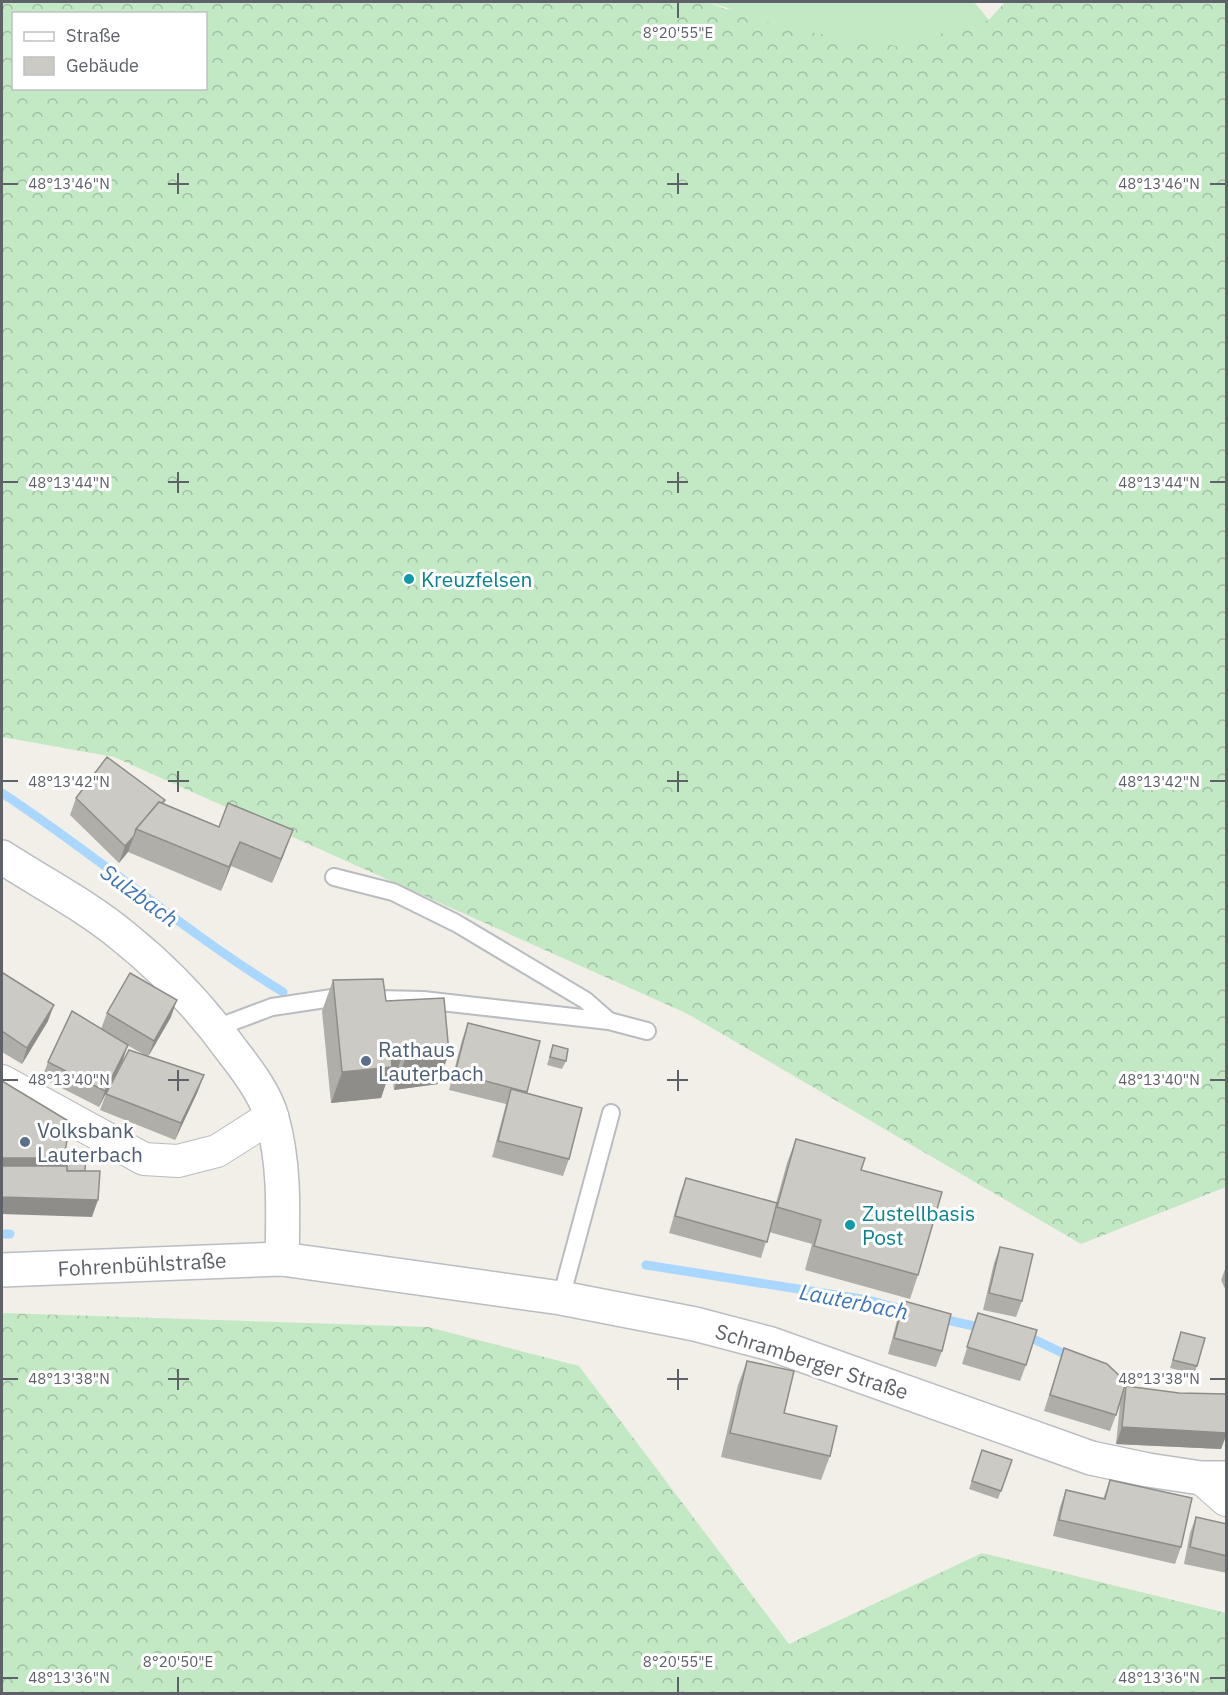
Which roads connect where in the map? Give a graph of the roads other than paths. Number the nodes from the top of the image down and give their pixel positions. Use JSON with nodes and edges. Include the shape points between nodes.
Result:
{"nodes":[{"id":1,"x":2,"y":857,"type":"edge"},
{"id":2,"x":334,"y":877,"type":"dead end"},
{"id":3,"x":609,"y":1021,"type":"junction"},
{"id":4,"x":216,"y":1028,"type":"junction"},
{"id":5,"x":647,"y":1030,"type":"dead end"},
{"id":6,"x":2,"y":1081,"type":"edge"},
{"id":7,"x":611,"y":1113,"type":"dead end"},
{"id":8,"x":272,"y":1116,"type":"junction"},
{"id":9,"x":282,"y":1259,"type":"junction"},
{"id":10,"x":2,"y":1270,"type":"edge"},
{"id":11,"x":561,"y":1298,"type":"junction"},
{"id":12,"x":1214,"y":1478,"type":"edge"},
{"id":13,"x":1227,"y":1500,"type":"edge"}],
"edges":[{"from":1,"to":4,"type":"main road","via":[[122,935],[175,983]]},
{"from":2,"to":3,"type":"lane","via":[[393,892],[456,923],[585,1000]]},
{"from":3,"to":4,"type":"lane","via":[[423,1000],[332,998],[272,1007]]},
{"from":3,"to":5,"type":"lane"},
{"from":4,"to":8,"type":"main road","via":[[250,1074]]},
{"from":6,"to":8,"type":"street","via":[[144,1159],[178,1161],[217,1151]]},
{"from":7,"to":11,"type":"lane"},
{"from":8,"to":9,"type":"main road","via":[[284,1191]]},
{"from":9,"to":10,"type":"main road","name":"Fohrenbühlstraße"},
{"from":9,"to":11,"type":"main road","name":"Schramberger Straße"},
{"from":11,"to":12,"type":"main road","name":"Schramberger Straße","via":[[695,1324],[771,1344],[1090,1458]]},
{"from":12,"to":13,"type":"street"}]}
